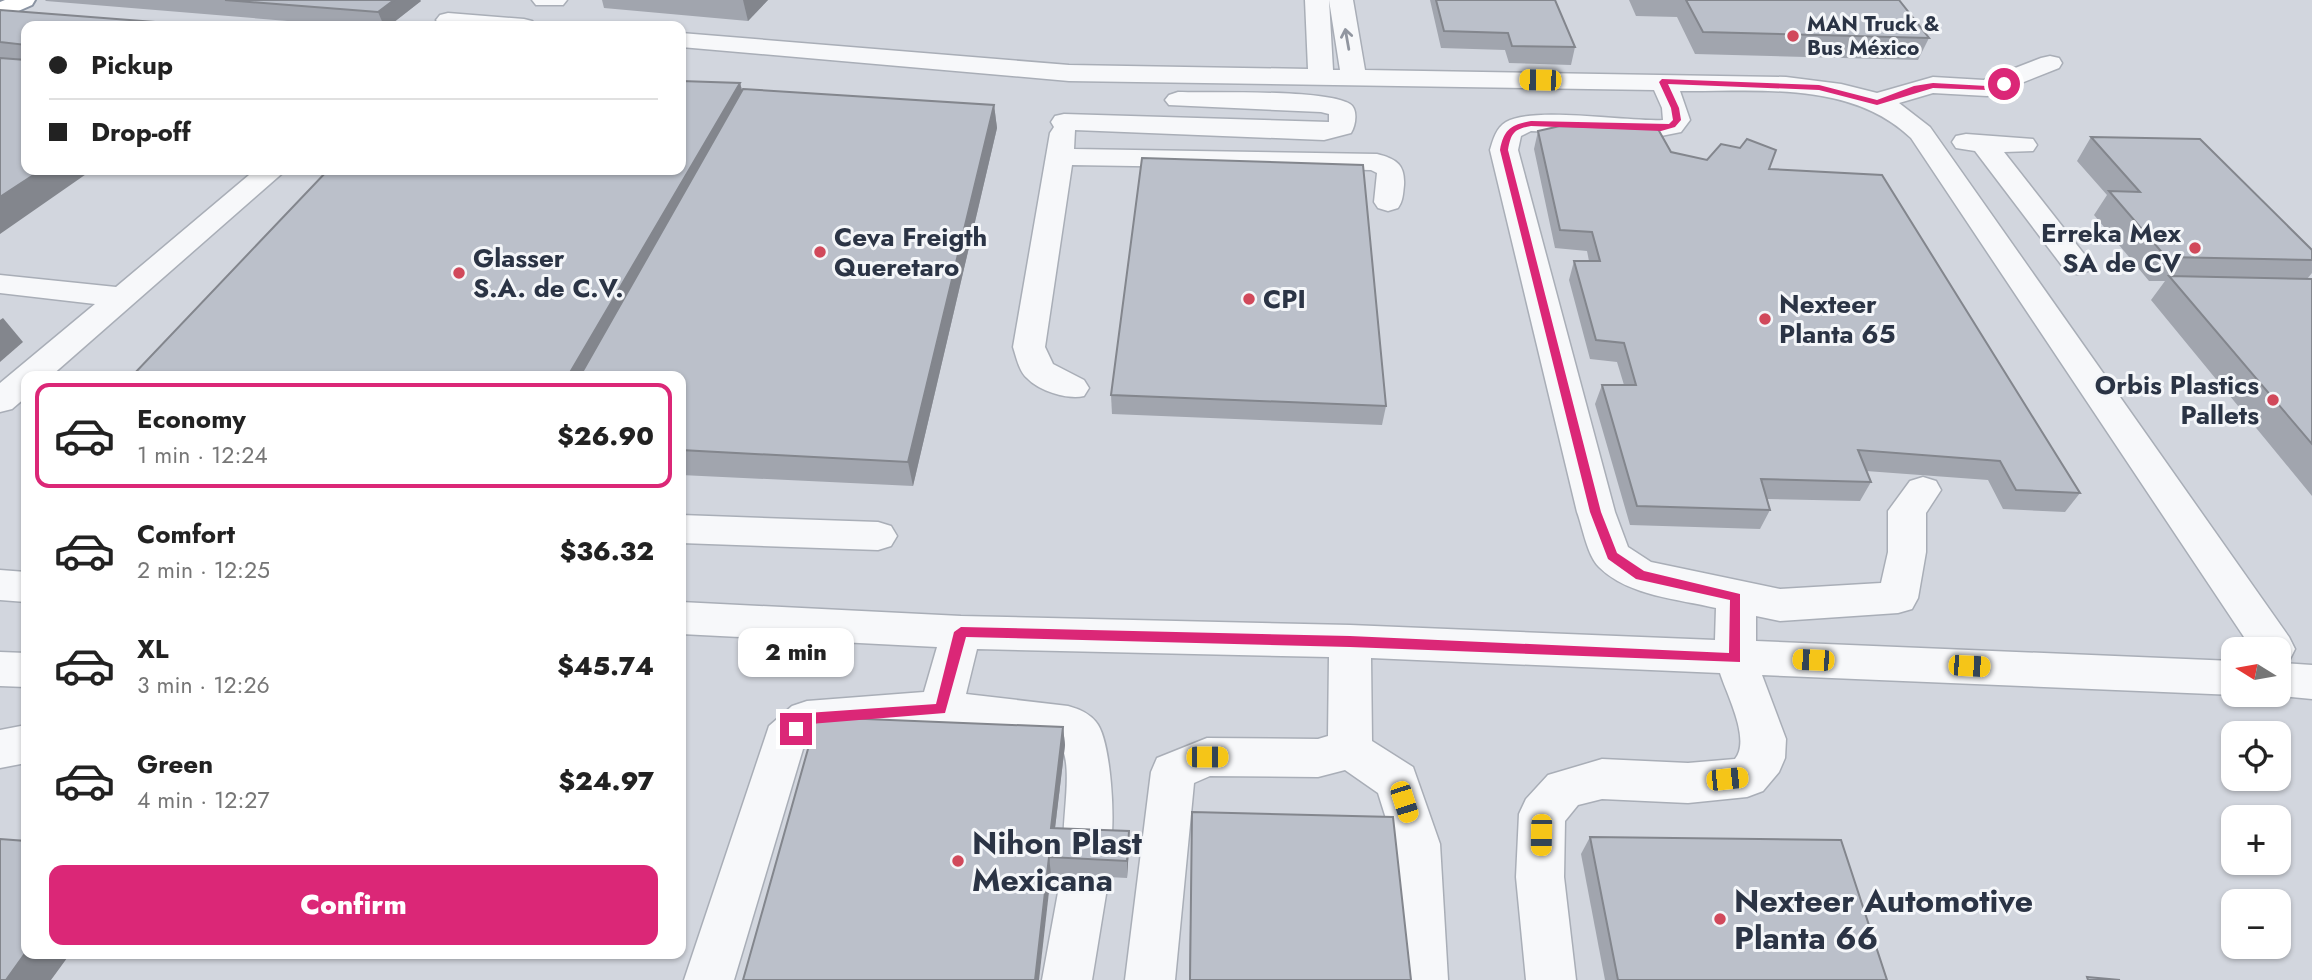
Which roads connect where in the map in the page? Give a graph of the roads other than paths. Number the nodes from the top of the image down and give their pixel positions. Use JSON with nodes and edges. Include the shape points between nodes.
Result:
{"nodes":[{"id":1,"x":23,"y":0,"type":"edge"},
{"id":2,"x":471,"y":0,"type":"edge"},
{"id":3,"x":544,"y":0,"type":"edge"},
{"id":4,"x":555,"y":0,"type":"edge"},
{"id":5,"x":1317,"y":0,"type":"edge"},
{"id":6,"x":1341,"y":0,"type":"edge"},
{"id":7,"x":0,"y":12,"type":"edge"},
{"id":8,"x":446,"y":21,"type":"edge"},
{"id":9,"x":686,"y":40,"type":"edge"},
{"id":10,"x":2050,"y":64,"type":"dead end"},
{"id":11,"x":1756,"y":65,"type":"dead end"},
{"id":12,"x":1671,"y":71,"type":"junction"},
{"id":13,"x":1069,"y":73,"type":"junction"},
{"id":14,"x":1321,"y":77,"type":"junction"},
{"id":15,"x":1354,"y":78,"type":"junction"},
{"id":16,"x":1120,"y":98,"type":"dead end"},
{"id":17,"x":1231,"y":102,"type":"junction"},
{"id":18,"x":1877,"y":102,"type":"junction"},
{"id":19,"x":1064,"y":122,"type":"junction"},
{"id":20,"x":1231,"y":129,"type":"junction"},
{"id":21,"x":1926,"y":140,"type":"junction"},
{"id":22,"x":1983,"y":143,"type":"junction"},
{"id":23,"x":2022,"y":145,"type":"dead end"},
{"id":24,"x":1059,"y":157,"type":"junction"},
{"id":25,"x":266,"y":175,"type":"edge"},
{"id":26,"x":1388,"y":202,"type":"dead end"},
{"id":27,"x":2077,"y":265,"type":"dead end"},
{"id":28,"x":0,"y":284,"type":"edge"},
{"id":29,"x":123,"y":297,"type":"junction"},
{"id":30,"x":36,"y":371,"type":"edge"},
{"id":31,"x":21,"y":384,"type":"edge"},
{"id":32,"x":1072,"y":388,"type":"dead end"},
{"id":33,"x":0,"y":401,"type":"edge"},
{"id":34,"x":1923,"y":490,"type":"dead end"},
{"id":35,"x":686,"y":529,"type":"edge"},
{"id":36,"x":878,"y":536,"type":"dead end"},
{"id":37,"x":1736,"y":597,"type":"junction"},
{"id":38,"x":686,"y":618,"type":"edge"},
{"id":39,"x":961,"y":632,"type":"junction"},
{"id":40,"x":2266,"y":637,"type":"edge"},
{"id":41,"x":1350,"y":642,"type":"junction"},
{"id":42,"x":1735,"y":658,"type":"junction"},
{"id":43,"x":0,"y":669,"type":"edge"},
{"id":44,"x":21,"y":670,"type":"edge"},
{"id":45,"x":2221,"y":678,"type":"edge"},
{"id":46,"x":941,"y":709,"type":"junction"},
{"id":47,"x":21,"y":745,"type":"edge"},
{"id":48,"x":0,"y":750,"type":"edge"},
{"id":49,"x":1350,"y":750,"type":"junction"},
{"id":50,"x":709,"y":980,"type":"edge"},
{"id":51,"x":1067,"y":980,"type":"edge"},
{"id":52,"x":1150,"y":980,"type":"edge"},
{"id":53,"x":1423,"y":980,"type":"edge"},
{"id":54,"x":1550,"y":980,"type":"edge"}],
"edges":[{"from":1,"to":7,"type":"highway"},
{"from":2,"to":8,"type":"street"},
{"from":3,"to":4,"type":"street"},
{"from":5,"to":14,"type":"street"},
{"from":15,"to":6,"type":"street","one_way":true},
{"from":9,"to":13,"type":"street"},
{"from":10,"to":18,"type":"street","via":[[1987,88],[1933,85]]},
{"from":11,"to":12,"type":"street"},
{"from":12,"to":15,"type":"street"},
{"from":12,"to":18,"type":"street","via":[[1819,87]]},
{"from":12,"to":37,"type":"lane","via":[[1677,120],[1672,126],[1531,123],[1514,127],[1507,134],[1504,150],[1595,512],[1612,556],[1640,575]]},
{"from":13,"to":14,"type":"street"},
{"from":13,"to":19,"type":"street"},
{"from":14,"to":15,"type":"street"},
{"from":16,"to":17,"type":"street"},
{"from":17,"to":20,"type":"street"},
{"from":17,"to":20,"type":"street","via":[[1324,104],[1342,110],[1342,127],[1324,132]]},
{"from":18,"to":21,"type":"street","via":[[1908,118]]},
{"from":19,"to":20,"type":"street"},
{"from":19,"to":24,"type":"street"},
{"from":21,"to":22,"type":"street"},
{"from":21,"to":40,"type":"street"},
{"from":22,"to":23,"type":"street"},
{"from":22,"to":27,"type":"street"},
{"from":24,"to":26,"type":"street","via":[[1377,162],[1391,170]]},
{"from":24,"to":32,"type":"street","via":[[1029,346],[1039,371]]},
{"from":25,"to":29,"type":"street"},
{"from":28,"to":29,"type":"street"},
{"from":29,"to":30,"type":"street"},
{"from":31,"to":33,"type":"street"},
{"from":34,"to":37,"type":"street","via":[[1907,512],[1907,552],[1898,598],[1780,605]]},
{"from":35,"to":36,"type":"street"},
{"from":37,"to":42,"type":"street"},
{"from":38,"to":39,"type":"street"},
{"from":39,"to":41,"type":"street"},
{"from":39,"to":46,"type":"street"},
{"from":41,"to":42,"type":"street"},
{"from":41,"to":49,"type":"street"},
{"from":42,"to":45,"type":"street"},
{"from":42,"to":54,"type":"street","via":[[1764,739],[1763,758],[1747,777],[1688,783],[1602,779],[1564,789],[1542,814],[1540,877]]},
{"from":43,"to":44,"type":"street"},
{"from":46,"to":50,"type":"street","via":[[807,719],[785,738]]},
{"from":46,"to":51,"type":"street","via":[[1068,724],[1082,736],[1088,766],[1086,861]]},
{"from":47,"to":48,"type":"street"},
{"from":49,"to":52,"type":"street","via":[[1318,758],[1207,757],[1173,772]]},
{"from":49,"to":53,"type":"street","via":[[1398,781],[1417,844]]}]}
